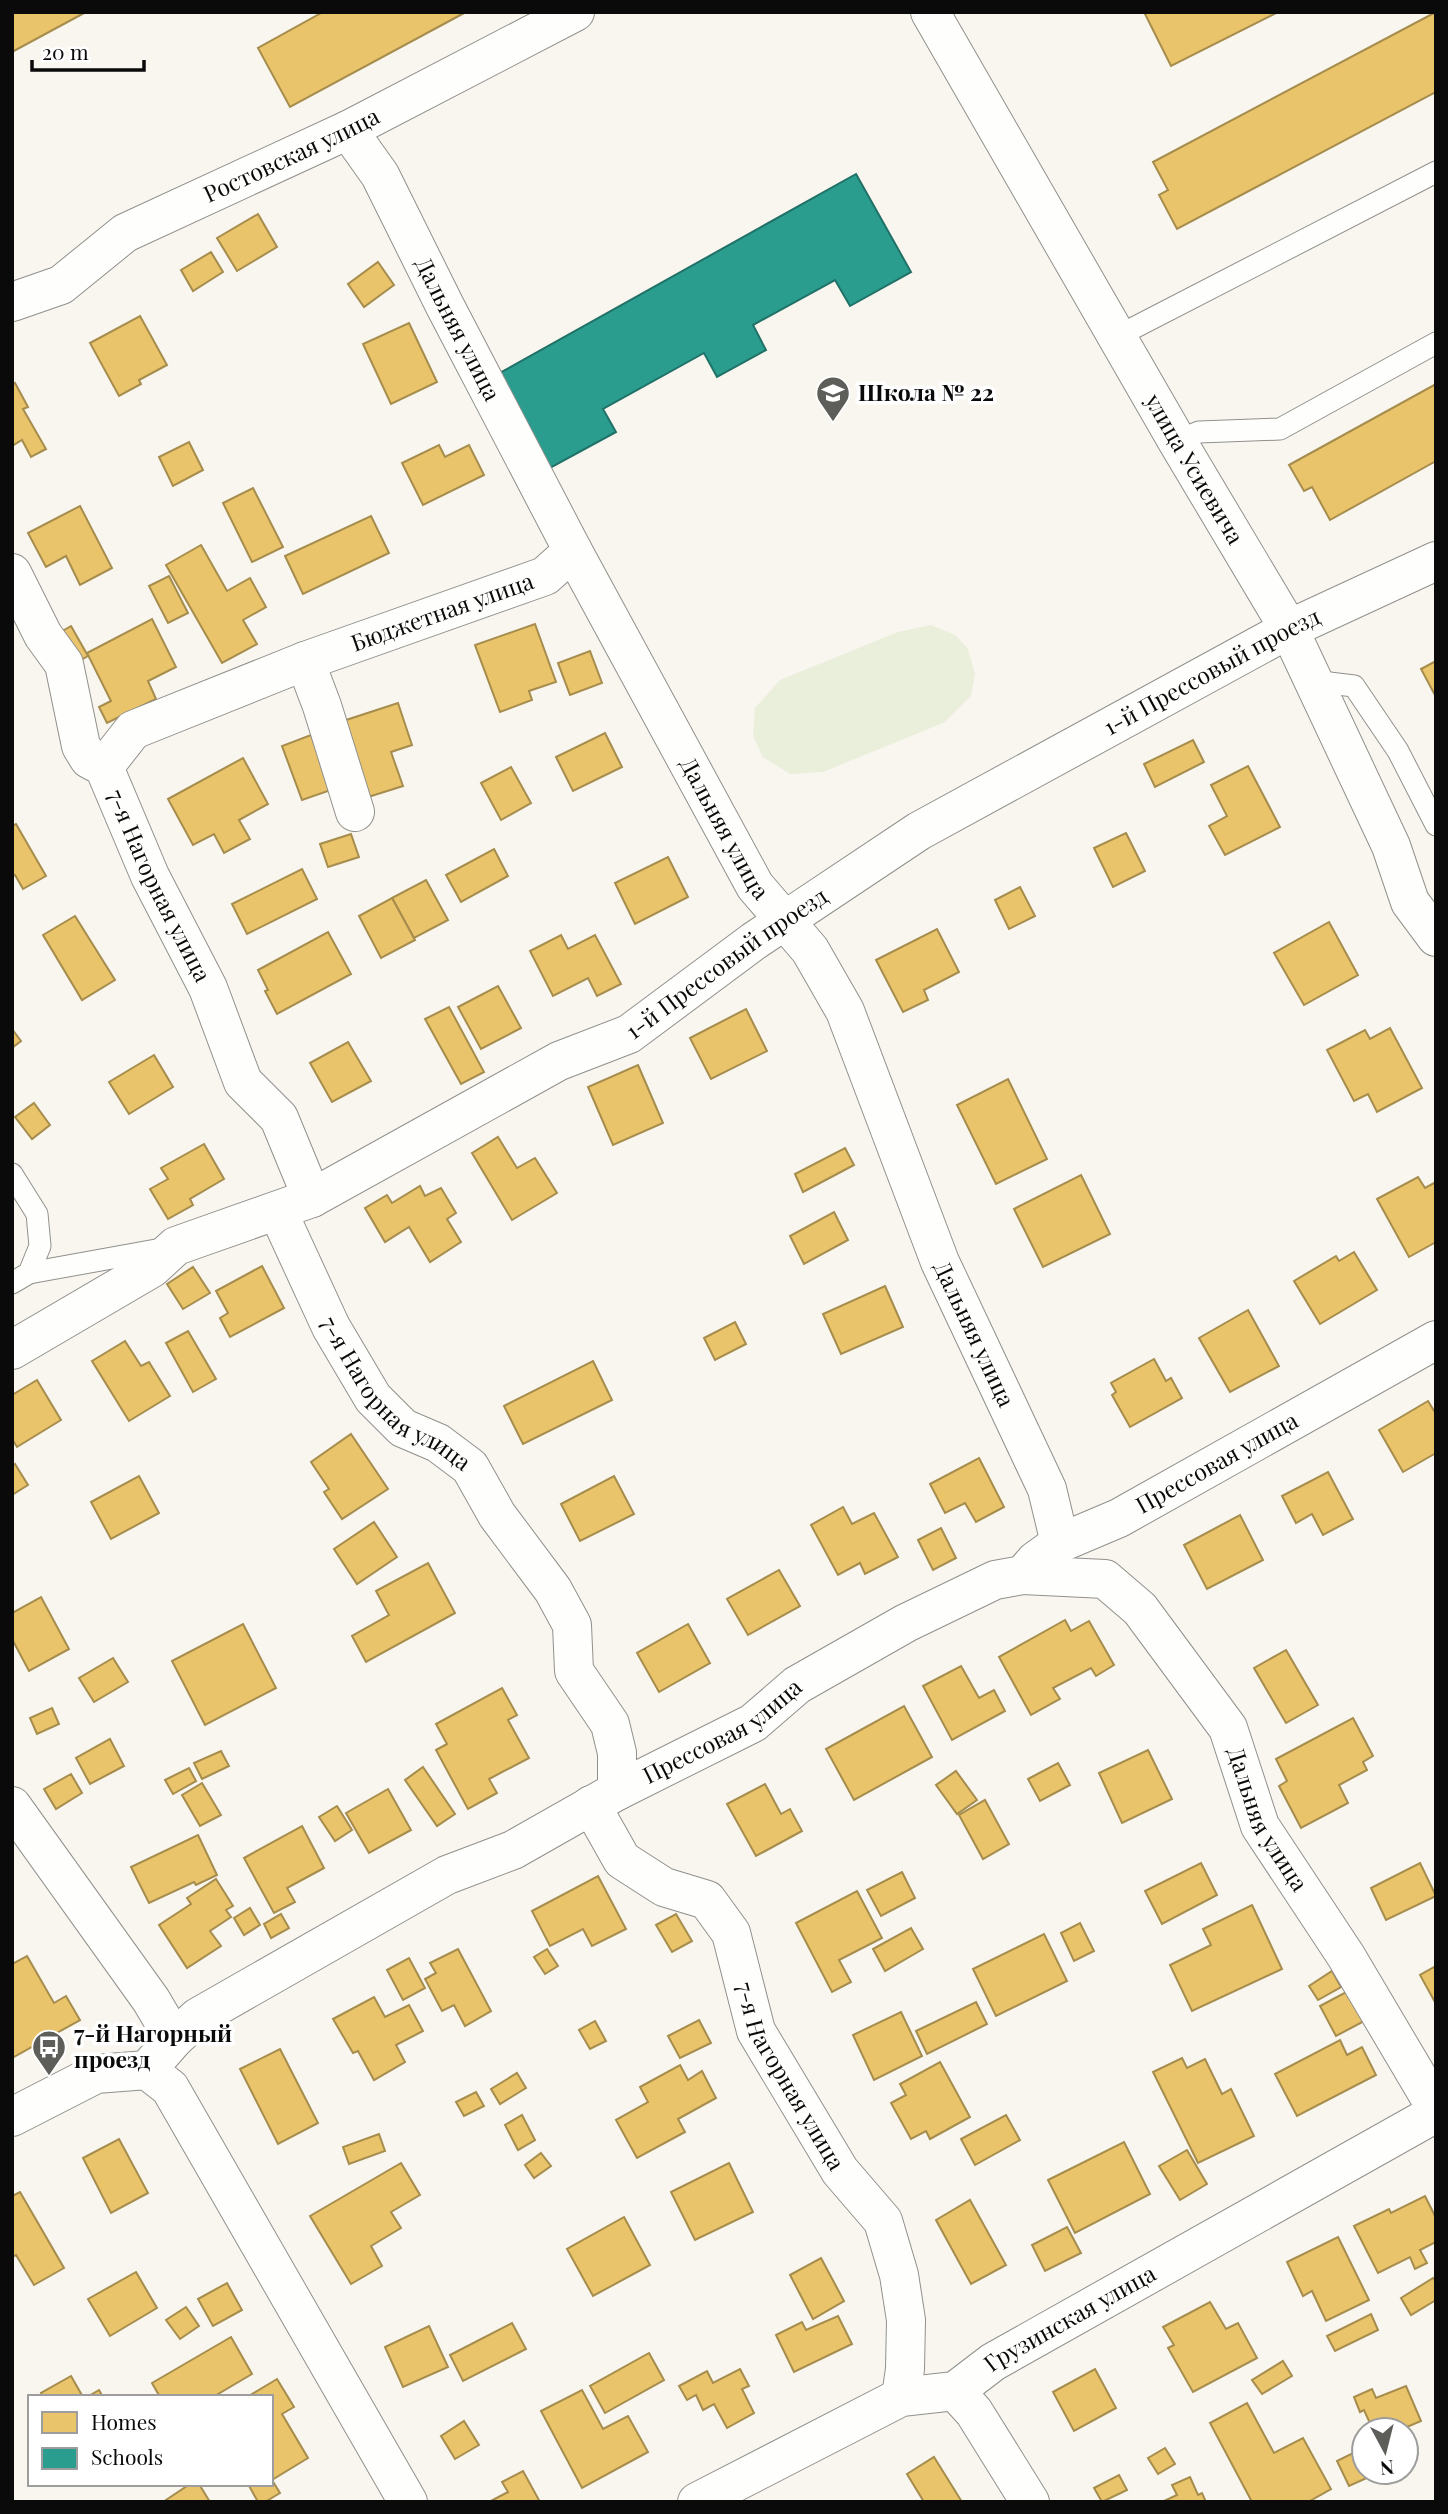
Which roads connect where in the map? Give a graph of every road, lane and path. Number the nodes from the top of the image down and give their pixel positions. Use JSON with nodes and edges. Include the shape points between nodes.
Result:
{"nodes":[{"id":1,"x":575,"y":12,"type":"edge"},
{"id":2,"x":930,"y":12,"type":"edge"},
{"id":3,"x":348,"y":130,"type":"junction"},
{"id":4,"x":1436,"y":172,"type":"edge"},
{"id":5,"x":12,"y":302,"type":"edge"},
{"id":6,"x":1118,"y":336,"type":"junction"},
{"id":7,"x":1436,"y":343,"type":"edge"},
{"id":8,"x":1177,"y":441,"type":"junction"},
{"id":9,"x":573,"y":551,"type":"junction"},
{"id":10,"x":1436,"y":561,"type":"edge"},
{"id":11,"x":12,"y":573,"type":"edge"},
{"id":12,"x":1289,"y":629,"type":"junction"},
{"id":13,"x":305,"y":661,"type":"junction"},
{"id":14,"x":1313,"y":681,"type":"junction"},
{"id":15,"x":104,"y":767,"type":"junction"},
{"id":16,"x":355,"y":812,"type":"dead end"},
{"id":17,"x":1436,"y":825,"type":"edge"},
{"id":18,"x":785,"y":920,"type":"junction"},
{"id":19,"x":1436,"y":937,"type":"edge"},
{"id":20,"x":12,"y":1174,"type":"edge"},
{"id":21,"x":295,"y":1205,"type":"junction"},
{"id":22,"x":176,"y":1246,"type":"junction"},
{"id":23,"x":21,"y":1278,"type":"edge"},
{"id":24,"x":1436,"y":1340,"type":"edge"},
{"id":25,"x":12,"y":1350,"type":"edge"},
{"id":26,"x":1060,"y":1543,"type":"junction"},
{"id":27,"x":1023,"y":1575,"type":"junction"},
{"id":28,"x":604,"y":1798,"type":"junction"},
{"id":29,"x":12,"y":1806,"type":"edge"},
{"id":30,"x":174,"y":2039,"type":"junction"},
{"id":31,"x":147,"y":2070,"type":"junction"},
{"id":32,"x":1436,"y":2111,"type":"edge"},
{"id":33,"x":12,"y":2118,"type":"edge"},
{"id":34,"x":956,"y":2391,"type":"junction"},
{"id":35,"x":901,"y":2397,"type":"junction"},
{"id":36,"x":408,"y":2502,"type":"edge"},
{"id":37,"x":697,"y":2502,"type":"edge"},
{"id":38,"x":1030,"y":2502,"type":"edge"}],
"edges":[{"from":1,"to":3,"type":"street","name":"Ростовская улица"},
{"from":2,"to":6,"type":"street","name":"улица Усиевича"},
{"from":3,"to":5,"type":"street","name":"Ростовская улица","via":[[125,233],[61,285]]},
{"from":3,"to":9,"type":"street","name":"Дальняя улица","via":[[380,175]]},
{"from":4,"to":6,"type":"lane"},
{"from":6,"to":8,"type":"street","name":"улица Усиевича"},
{"from":7,"to":8,"type":"lane","via":[[1280,429],[1199,432]]},
{"from":8,"to":12,"type":"street","name":"улица Усиевича"},
{"from":9,"to":13,"type":"street","name":"Бюджетная улица","via":[[545,576]]},
{"from":9,"to":18,"type":"street","name":"Дальняя улица","via":[[755,886]]},
{"from":10,"to":12,"type":"street","name":"1-й Прессовый проезд"},
{"from":11,"to":15,"type":"street","name":"7-я Нагорная улица","via":[[43,635],[64,664],[82,746],[89,759]]},
{"from":12,"to":14,"type":"street","name":"улица Усиевича"},
{"from":12,"to":18,"type":"street","name":"1-й Прессовый проезд","via":[[919,831]]},
{"from":13,"to":15,"type":"street","name":"Бюджетная улица","via":[[133,730]]},
{"from":13,"to":16,"type":"street"},
{"from":14,"to":17,"type":"lane","via":[[1354,686],[1398,751]]},
{"from":14,"to":19,"type":"street","name":"улица Усиевича","via":[[1391,846],[1410,902]]},
{"from":15,"to":21,"type":"street","name":"7-я Нагорная улица","via":[[150,876],[208,988],[243,1082],[279,1118]]},
{"from":18,"to":21,"type":"street","name":"1-й Прессовый проезд","via":[[629,1034],[559,1061]]},
{"from":18,"to":26,"type":"street","name":"Дальняя улица","via":[[810,950],[845,1011],[940,1262],[1047,1489]]},
{"from":20,"to":23,"type":"lane","via":[[37,1214],[40,1246]]},
{"from":21,"to":22,"type":"street","name":"1-й Прессовый проезд"},
{"from":21,"to":28,"type":"street","name":"7-я Нагорная улица","via":[[331,1327],[373,1398],[403,1428],[438,1443],[470,1467],[572,1625],[574,1671],[610,1724],[617,1753]]},
{"from":22,"to":23,"type":"lane"},
{"from":22,"to":25,"type":"street","name":"1-й Прессовый проезд","via":[[152,1268]]},
{"from":24,"to":26,"type":"street","name":"Прессовая улица","via":[[1119,1518]]},
{"from":26,"to":27,"type":"street","name":"Прессовая улица"},
{"from":27,"to":28,"type":"street","name":"Прессовая улица","via":[[995,1580],[906,1623],[797,1685],[752,1723]]},
{"from":27,"to":32,"type":"street","name":"Дальняя улица","via":[[1105,1579],[1140,1609],[1228,1728],[1260,1826],[1346,1956]]},
{"from":28,"to":30,"type":"street","name":"Прессовая улица","via":[[513,1850],[447,1875],[198,2017]]},
{"from":28,"to":35,"type":"street","name":"7-я Нагорная улица","via":[[622,1860],[664,1887],[707,1900],[731,1933],[756,2031],[840,2171],[883,2221],[899,2274],[906,2320]]},
{"from":29,"to":30,"type":"street","via":[[152,2000]]},
{"from":30,"to":31,"type":"street","name":"Прессовая улица"},
{"from":31,"to":33,"type":"street","via":[[96,2074]]},
{"from":31,"to":36,"type":"street","via":[[170,2088]]},
{"from":32,"to":34,"type":"street","name":"Грузинская улица","via":[[993,2362]]},
{"from":34,"to":35,"type":"street"},
{"from":34,"to":38,"type":"street"},
{"from":35,"to":37,"type":"street"}]}
